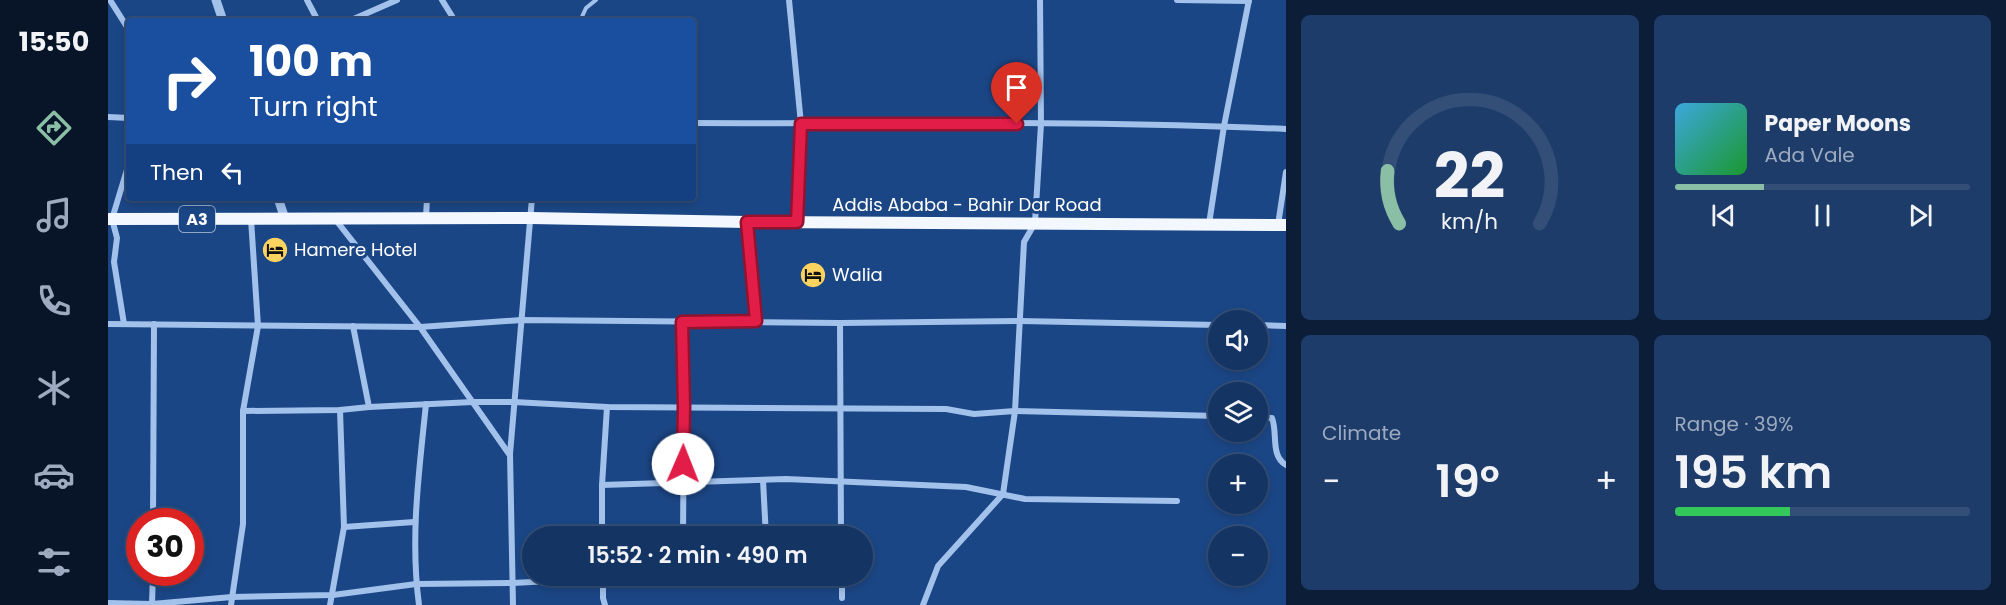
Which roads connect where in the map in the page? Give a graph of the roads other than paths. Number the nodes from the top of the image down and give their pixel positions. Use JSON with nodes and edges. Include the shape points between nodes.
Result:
{"nodes":[{"id":1,"x":110,"y":0,"type":"edge"},
{"id":2,"x":216,"y":0,"type":"edge"},
{"id":3,"x":307,"y":0,"type":"edge"},
{"id":4,"x":397,"y":0,"type":"edge"},
{"id":5,"x":442,"y":0,"type":"edge"},
{"id":6,"x":596,"y":0,"type":"edge"},
{"id":7,"x":789,"y":0,"type":"edge"},
{"id":8,"x":1040,"y":0,"type":"edge"},
{"id":9,"x":1177,"y":0,"type":"edge"},
{"id":10,"x":1249,"y":1,"type":"edge"},
{"id":11,"x":222,"y":18,"type":"edge"},
{"id":12,"x":316,"y":18,"type":"edge"},
{"id":13,"x":356,"y":18,"type":"edge"},
{"id":14,"x":453,"y":18,"type":"edge"},
{"id":15,"x":581,"y":18,"type":"edge"},
{"id":16,"x":126,"y":25,"type":"edge"},
{"id":17,"x":108,"y":117,"type":"edge"},
{"id":18,"x":126,"y":118,"type":"edge"},
{"id":19,"x":696,"y":123,"type":"edge"},
{"id":20,"x":801,"y":124,"type":"junction"},
{"id":21,"x":1041,"y":124,"type":"junction"},
{"id":22,"x":1224,"y":126,"type":"junction"},
{"id":23,"x":1286,"y":129,"type":"edge"},
{"id":24,"x":1286,"y":172,"type":"edge"},
{"id":25,"x":126,"y":173,"type":"edge"},
{"id":26,"x":279,"y":201,"type":"edge"},
{"id":27,"x":427,"y":201,"type":"edge"},
{"id":28,"x":532,"y":201,"type":"edge"},
{"id":29,"x":531,"y":218,"type":"junction"},
{"id":30,"x":110,"y":219,"type":"edge"},
{"id":31,"x":251,"y":219,"type":"junction"},
{"id":32,"x":285,"y":219,"type":"junction"},
{"id":33,"x":334,"y":219,"type":"junction"},
{"id":34,"x":426,"y":219,"type":"junction"},
{"id":35,"x":747,"y":222,"type":"junction"},
{"id":36,"x":797,"y":222,"type":"junction"},
{"id":37,"x":1035,"y":223,"type":"junction"},
{"id":38,"x":1209,"y":225,"type":"junction"},
{"id":39,"x":1282,"y":225,"type":"edge"},
{"id":40,"x":521,"y":320,"type":"junction"},
{"id":41,"x":756,"y":321,"type":"junction"},
{"id":42,"x":1021,"y":321,"type":"junction"},
{"id":43,"x":682,"y":322,"type":"junction"},
{"id":44,"x":840,"y":323,"type":"junction"},
{"id":45,"x":108,"y":324,"type":"edge"},
{"id":46,"x":124,"y":324,"type":"junction"},
{"id":47,"x":154,"y":324,"type":"junction"},
{"id":48,"x":1208,"y":325,"type":"edge"},
{"id":49,"x":258,"y":326,"type":"junction"},
{"id":50,"x":353,"y":326,"type":"junction"},
{"id":51,"x":1268,"y":326,"type":"edge"},
{"id":52,"x":1286,"y":326,"type":"edge"},
{"id":53,"x":420,"y":327,"type":"junction"},
{"id":54,"x":473,"y":402,"type":"junction"},
{"id":55,"x":514,"y":402,"type":"junction"},
{"id":56,"x":426,"y":404,"type":"junction"},
{"id":57,"x":369,"y":407,"type":"junction"},
{"id":58,"x":607,"y":407,"type":"junction"},
{"id":59,"x":684,"y":407,"type":"junction"},
{"id":60,"x":840,"y":408,"type":"junction"},
{"id":61,"x":340,"y":410,"type":"junction"},
{"id":62,"x":243,"y":411,"type":"junction"},
{"id":63,"x":1015,"y":411,"type":"junction"},
{"id":64,"x":1208,"y":416,"type":"edge"},
{"id":65,"x":1268,"y":418,"type":"edge"},
{"id":66,"x":510,"y":454,"type":"junction"},
{"id":67,"x":1286,"y":465,"type":"edge"},
{"id":68,"x":763,"y":480,"type":"junction"},
{"id":69,"x":840,"y":482,"type":"junction"},
{"id":70,"x":682,"y":483,"type":"junction"},
{"id":71,"x":602,"y":485,"type":"junction"},
{"id":72,"x":1003,"y":494,"type":"junction"},
{"id":73,"x":1177,"y":501,"type":"dead end"},
{"id":74,"x":153,"y":508,"type":"edge"},
{"id":75,"x":414,"y":522,"type":"junction"},
{"id":76,"x":602,"y":526,"type":"edge"},
{"id":77,"x":683,"y":526,"type":"edge"},
{"id":78,"x":765,"y":526,"type":"edge"},
{"id":79,"x":841,"y":526,"type":"edge"},
{"id":80,"x":344,"y":527,"type":"junction"},
{"id":81,"x":513,"y":583,"type":"junction"},
{"id":82,"x":522,"y":583,"type":"edge"},
{"id":83,"x":416,"y":584,"type":"junction"},
{"id":84,"x":153,"y":586,"type":"edge"},
{"id":85,"x":603,"y":586,"type":"edge"},
{"id":86,"x":842,"y":586,"type":"edge"},
{"id":87,"x":333,"y":595,"type":"junction"},
{"id":88,"x":232,"y":597,"type":"junction"},
{"id":89,"x":842,"y":598,"type":"dead end"},
{"id":90,"x":108,"y":603,"type":"edge"},
{"id":91,"x":152,"y":604,"type":"edge"},
{"id":92,"x":231,"y":605,"type":"edge"},
{"id":93,"x":330,"y":605,"type":"edge"},
{"id":94,"x":418,"y":605,"type":"edge"},
{"id":95,"x":513,"y":605,"type":"edge"},
{"id":96,"x":605,"y":605,"type":"edge"},
{"id":97,"x":923,"y":605,"type":"edge"}],
"edges":[{"from":1,"to":16,"type":"street"},
{"from":2,"to":11,"type":"street"},
{"from":3,"to":12,"type":"street"},
{"from":4,"to":13,"type":"street"},
{"from":5,"to":14,"type":"street"},
{"from":6,"to":15,"type":"lane"},
{"from":7,"to":20,"type":"street"},
{"from":8,"to":21,"type":"street"},
{"from":9,"to":10,"type":"street"},
{"from":10,"to":22,"type":"street"},
{"from":17,"to":18,"type":"street"},
{"from":19,"to":20,"type":"street"},
{"from":20,"to":21,"type":"street"},
{"from":20,"to":36,"type":"street"},
{"from":21,"to":22,"type":"street"},
{"from":21,"to":37,"type":"street"},
{"from":22,"to":23,"type":"street"},
{"from":22,"to":38,"type":"street"},
{"from":24,"to":39,"type":"street"},
{"from":25,"to":30,"type":"street"},
{"from":26,"to":32,"type":"street"},
{"from":27,"to":34,"type":"street"},
{"from":28,"to":29,"type":"street"},
{"from":29,"to":34,"type":"highway","name":"Addis Ababa - Bahir Dar Road","number":"A3"},
{"from":29,"to":35,"type":"highway","name":"Addis Ababa - Bahir Dar Road","number":"A3"},
{"from":29,"to":40,"type":"street"},
{"from":30,"to":31,"type":"highway","name":"Addis Ababa - Bahir Dar Road","number":"A3"},
{"from":30,"to":46,"type":"street","via":[[117,238],[114,262]]},
{"from":31,"to":32,"type":"highway","name":"Addis Ababa - Bahir Dar Road","number":"A3"},
{"from":31,"to":49,"type":"street"},
{"from":32,"to":33,"type":"highway","name":"Addis Ababa - Bahir Dar Road","number":"A3"},
{"from":33,"to":34,"type":"highway","name":"Addis Ababa - Bahir Dar Road","number":"A3"},
{"from":33,"to":53,"type":"street"},
{"from":35,"to":36,"type":"highway","name":"Addis Ababa - Bahir Dar Road","number":"A3"},
{"from":35,"to":41,"type":"street"},
{"from":36,"to":37,"type":"highway","name":"Addis Ababa - Bahir Dar Road","number":"A3"},
{"from":37,"to":38,"type":"highway","name":"Addis Ababa - Bahir Dar Road","number":"A3"},
{"from":37,"to":42,"type":"street","via":[[1024,242]]},
{"from":38,"to":39,"type":"highway","name":"Addis Ababa - Bahir Dar Road","number":"A3"},
{"from":40,"to":43,"type":"street"},
{"from":40,"to":53,"type":"street"},
{"from":40,"to":55,"type":"street"},
{"from":41,"to":43,"type":"street"},
{"from":41,"to":44,"type":"street"},
{"from":42,"to":44,"type":"street"},
{"from":42,"to":48,"type":"street"},
{"from":42,"to":63,"type":"street"},
{"from":43,"to":59,"type":"street"},
{"from":44,"to":60,"type":"street"},
{"from":45,"to":46,"type":"street"},
{"from":46,"to":47,"type":"street"},
{"from":47,"to":49,"type":"street"},
{"from":47,"to":74,"type":"street"},
{"from":49,"to":50,"type":"street"},
{"from":49,"to":62,"type":"street"},
{"from":50,"to":53,"type":"street"},
{"from":50,"to":57,"type":"street"},
{"from":51,"to":52,"type":"street"},
{"from":53,"to":54,"type":"street"},
{"from":54,"to":55,"type":"street"},
{"from":54,"to":56,"type":"street"},
{"from":54,"to":66,"type":"street"},
{"from":55,"to":58,"type":"street"},
{"from":55,"to":66,"type":"street"},
{"from":56,"to":57,"type":"street"},
{"from":56,"to":75,"type":"street"},
{"from":57,"to":61,"type":"street"},
{"from":58,"to":59,"type":"street"},
{"from":58,"to":71,"type":"street"},
{"from":59,"to":60,"type":"street"},
{"from":59,"to":70,"type":"street"},
{"from":60,"to":63,"type":"street","via":[[946,409],[974,414]]},
{"from":60,"to":69,"type":"street"},
{"from":61,"to":62,"type":"street"},
{"from":61,"to":80,"type":"street"},
{"from":62,"to":88,"type":"street","via":[[243,524]]},
{"from":63,"to":64,"type":"street"},
{"from":63,"to":72,"type":"street"},
{"from":65,"to":67,"type":"street","via":[[1275,426],[1277,455]]},
{"from":66,"to":81,"type":"street"},
{"from":68,"to":69,"type":"street"},
{"from":68,"to":70,"type":"street"},
{"from":68,"to":78,"type":"street"},
{"from":69,"to":72,"type":"street","via":[[966,487]]},
{"from":69,"to":79,"type":"street"},
{"from":70,"to":71,"type":"street"},
{"from":70,"to":77,"type":"street"},
{"from":71,"to":76,"type":"street"},
{"from":72,"to":73,"type":"street","via":[[1024,500]]},
{"from":72,"to":97,"type":"street","via":[[938,566]]},
{"from":75,"to":80,"type":"street"},
{"from":75,"to":83,"type":"street"},
{"from":80,"to":87,"type":"street"},
{"from":81,"to":82,"type":"street"},
{"from":81,"to":83,"type":"street"},
{"from":81,"to":95,"type":"street"},
{"from":83,"to":87,"type":"street"},
{"from":83,"to":94,"type":"street"},
{"from":84,"to":91,"type":"street"},
{"from":85,"to":96,"type":"street"},
{"from":86,"to":89,"type":"street"},
{"from":87,"to":88,"type":"street"},
{"from":87,"to":93,"type":"street"},
{"from":88,"to":91,"type":"street"},
{"from":88,"to":92,"type":"street"},
{"from":90,"to":91,"type":"street"}]}
